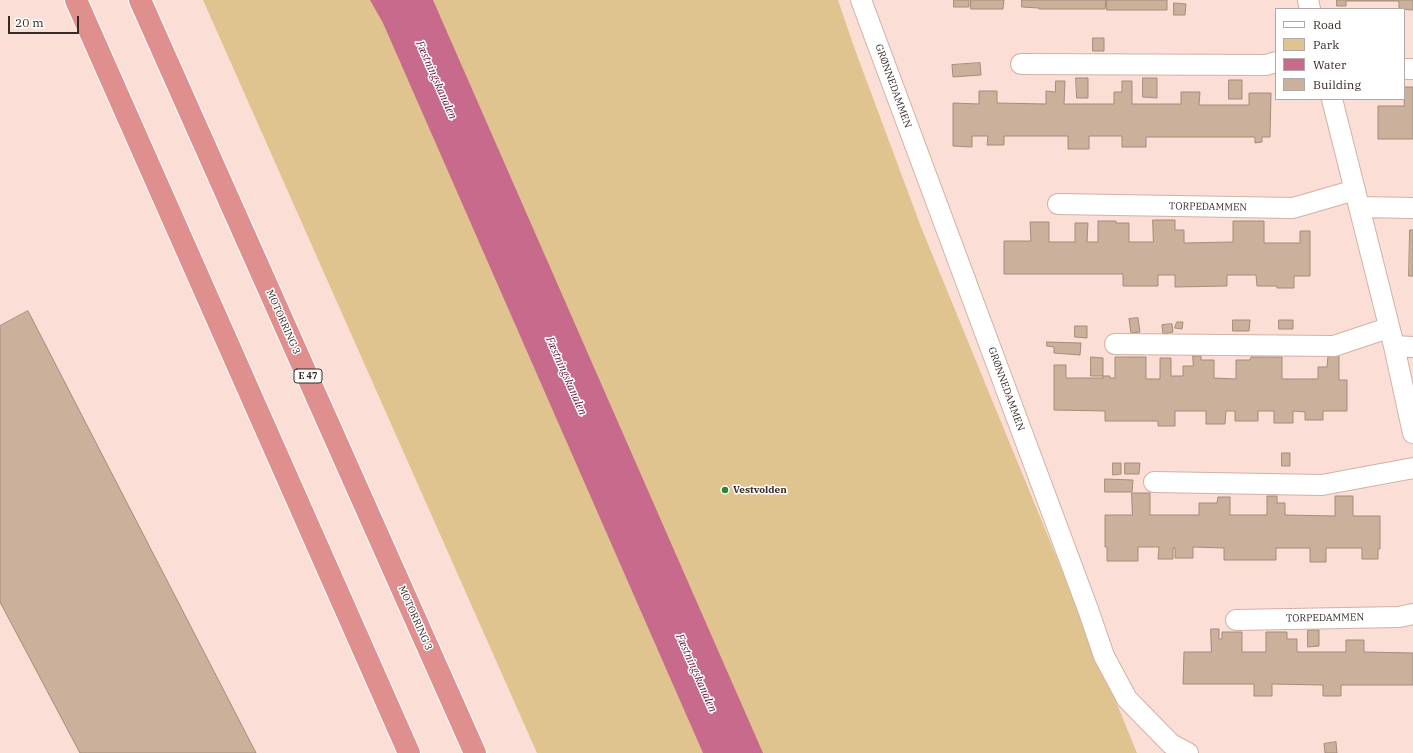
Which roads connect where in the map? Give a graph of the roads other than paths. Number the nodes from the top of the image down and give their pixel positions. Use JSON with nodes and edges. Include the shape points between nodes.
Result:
{"nodes":[{"id":1,"x":76,"y":0,"type":"edge"},
{"id":2,"x":140,"y":0,"type":"edge"},
{"id":3,"x":861,"y":0,"type":"edge"},
{"id":4,"x":1275,"y":62,"type":"edge"},
{"id":5,"x":1021,"y":64,"type":"dead end"},
{"id":6,"x":1332,"y":100,"type":"edge"},
{"id":7,"x":1357,"y":199,"type":"junction"},
{"id":8,"x":1058,"y":204,"type":"dead end"},
{"id":9,"x":1413,"y":208,"type":"edge"},
{"id":10,"x":1398,"y":340,"type":"edge"},
{"id":11,"x":1114,"y":344,"type":"dead end"},
{"id":12,"x":1413,"y":433,"type":"edge"},
{"id":13,"x":1413,"y":468,"type":"edge"},
{"id":14,"x":1154,"y":482,"type":"dead end"},
{"id":15,"x":1413,"y":614,"type":"edge"},
{"id":16,"x":1236,"y":620,"type":"dead end"},
{"id":17,"x":409,"y":753,"type":"edge"},
{"id":18,"x":475,"y":753,"type":"edge"},
{"id":19,"x":1188,"y":753,"type":"edge"}],
"edges":[{"from":1,"to":17,"type":"highway"},
{"from":2,"to":18,"type":"highway","name":"MOTORRING 3","number":"E 47"},
{"from":3,"to":19,"type":"street","name":"GRØNNEDAMMEN","via":[[1104,656],[1127,699],[1170,744]]},
{"from":4,"to":5,"type":"street","via":[[1266,66]]},
{"from":6,"to":7,"type":"street"},
{"from":7,"to":8,"type":"street","name":"TORPEDAMMEN","via":[[1293,208]]},
{"from":7,"to":9,"type":"street","name":"TORPEDAMMEN"},
{"from":7,"to":10,"type":"street"},
{"from":10,"to":11,"type":"street","via":[[1334,346]]},
{"from":10,"to":12,"type":"street"},
{"from":13,"to":14,"type":"street","via":[[1322,485]]},
{"from":15,"to":16,"type":"street","name":"TORPEDAMMEN","via":[[1399,617]]}]}
